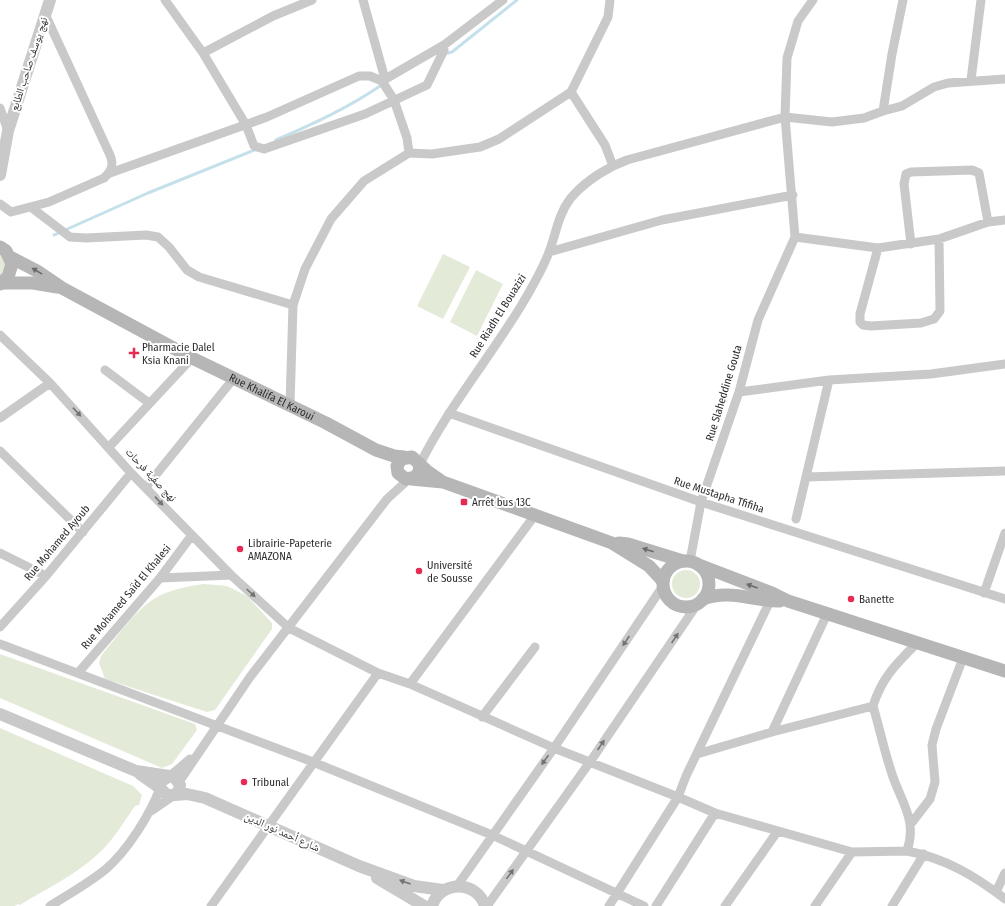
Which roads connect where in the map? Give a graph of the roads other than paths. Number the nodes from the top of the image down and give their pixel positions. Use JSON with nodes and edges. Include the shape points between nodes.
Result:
{"nodes":[{"id":1,"x":50,"y":0,"type":"edge"},
{"id":2,"x":165,"y":0,"type":"edge"},
{"id":3,"x":312,"y":0,"type":"edge"},
{"id":4,"x":363,"y":0,"type":"edge"},
{"id":5,"x":503,"y":0,"type":"edge"},
{"id":6,"x":610,"y":0,"type":"edge"},
{"id":7,"x":813,"y":0,"type":"edge"},
{"id":8,"x":903,"y":0,"type":"edge"},
{"id":9,"x":981,"y":0,"type":"edge"},
{"id":10,"x":45,"y":14,"type":"junction"},
{"id":11,"x":444,"y":45,"type":"junction"},
{"id":12,"x":203,"y":53,"type":"junction"},
{"id":13,"x":1005,"y":79,"type":"edge"},
{"id":14,"x":383,"y":80,"type":"junction"},
{"id":15,"x":971,"y":80,"type":"junction"},
{"id":16,"x":571,"y":92,"type":"junction"},
{"id":17,"x":394,"y":100,"type":"junction"},
{"id":18,"x":0,"y":108,"type":"edge"},
{"id":19,"x":883,"y":111,"type":"junction"},
{"id":20,"x":785,"y":117,"type":"junction"},
{"id":21,"x":246,"y":125,"type":"junction"},
{"id":22,"x":8,"y":131,"type":"junction"},
{"id":23,"x":409,"y":153,"type":"junction"},
{"id":24,"x":613,"y":166,"type":"junction"},
{"id":25,"x":110,"y":173,"type":"junction"},
{"id":26,"x":0,"y":175,"type":"edge"},
{"id":27,"x":793,"y":195,"type":"junction"},
{"id":28,"x":0,"y":204,"type":"edge"},
{"id":29,"x":32,"y":208,"type":"junction"},
{"id":30,"x":1005,"y":220,"type":"edge"},
{"id":31,"x":988,"y":222,"type":"junction"},
{"id":32,"x":795,"y":237,"type":"junction"},
{"id":33,"x":939,"y":239,"type":"junction"},
{"id":34,"x":911,"y":244,"type":"junction"},
{"id":35,"x":0,"y":247,"type":"edge"},
{"id":36,"x":878,"y":248,"type":"junction"},
{"id":37,"x":549,"y":252,"type":"junction"},
{"id":38,"x":10,"y":257,"type":"junction"},
{"id":39,"x":1,"y":285,"type":"edge"},
{"id":40,"x":62,"y":288,"type":"junction"},
{"id":41,"x":293,"y":305,"type":"junction"},
{"id":42,"x":0,"y":335,"type":"edge"},
{"id":43,"x":192,"y":358,"type":"junction"},
{"id":44,"x":1005,"y":364,"type":"edge"},
{"id":45,"x":106,"y":370,"type":"dead end"},
{"id":46,"x":234,"y":378,"type":"junction"},
{"id":47,"x":829,"y":380,"type":"junction"},
{"id":48,"x":50,"y":383,"type":"junction"},
{"id":49,"x":739,"y":392,"type":"junction"},
{"id":50,"x":149,"y":403,"type":"junction"},
{"id":51,"x":290,"y":405,"type":"junction"},
{"id":52,"x":449,"y":413,"type":"junction"},
{"id":53,"x":0,"y":418,"type":"edge"},
{"id":54,"x":432,"y":439,"type":"junction"},
{"id":55,"x":109,"y":447,"type":"junction"},
{"id":56,"x":376,"y":450,"type":"junction"},
{"id":57,"x":0,"y":451,"type":"edge"},
{"id":58,"x":406,"y":457,"type":"junction"},
{"id":59,"x":420,"y":464,"type":"junction"},
{"id":60,"x":1005,"y":471,"type":"edge"},
{"id":61,"x":132,"y":473,"type":"junction"},
{"id":62,"x":406,"y":477,"type":"junction"},
{"id":63,"x":806,"y":477,"type":"junction"},
{"id":64,"x":443,"y":482,"type":"junction"},
{"id":65,"x":146,"y":486,"type":"junction"},
{"id":66,"x":701,"y":502,"type":"junction"},
{"id":67,"x":535,"y":514,"type":"junction"},
{"id":68,"x":796,"y":519,"type":"dead end"},
{"id":69,"x":83,"y":532,"type":"junction"},
{"id":70,"x":1005,"y":533,"type":"edge"},
{"id":71,"x":192,"y":535,"type":"junction"},
{"id":72,"x":612,"y":543,"type":"junction"},
{"id":73,"x":0,"y":553,"type":"edge"},
{"id":74,"x":691,"y":563,"type":"junction"},
{"id":75,"x":46,"y":576,"type":"junction"},
{"id":76,"x":231,"y":576,"type":"junction"},
{"id":77,"x":160,"y":578,"type":"junction"},
{"id":78,"x":663,"y":583,"type":"junction"},
{"id":79,"x":984,"y":593,"type":"junction"},
{"id":80,"x":1005,"y":599,"type":"edge"},
{"id":81,"x":701,"y":601,"type":"junction"},
{"id":82,"x":770,"y":601,"type":"junction"},
{"id":83,"x":788,"y":601,"type":"junction"},
{"id":84,"x":827,"y":614,"type":"junction"},
{"id":85,"x":0,"y":627,"type":"edge"},
{"id":86,"x":288,"y":628,"type":"junction"},
{"id":87,"x":917,"y":643,"type":"junction"},
{"id":88,"x":0,"y":644,"type":"edge"},
{"id":89,"x":535,"y":647,"type":"dead end"},
{"id":90,"x":964,"y":658,"type":"junction"},
{"id":91,"x":1005,"y":671,"type":"edge"},
{"id":92,"x":378,"y":673,"type":"junction"},
{"id":93,"x":78,"y":674,"type":"junction"},
{"id":94,"x":410,"y":684,"type":"junction"},
{"id":95,"x":873,"y":706,"type":"junction"},
{"id":96,"x":0,"y":714,"type":"edge"},
{"id":97,"x":482,"y":717,"type":"junction"},
{"id":98,"x":216,"y":725,"type":"junction"},
{"id":99,"x":772,"y":732,"type":"junction"},
{"id":100,"x":554,"y":748,"type":"junction"},
{"id":101,"x":696,"y":754,"type":"junction"},
{"id":102,"x":313,"y":762,"type":"junction"},
{"id":103,"x":590,"y":762,"type":"junction"},
{"id":104,"x":136,"y":772,"type":"junction"},
{"id":105,"x":173,"y":778,"type":"junction"},
{"id":106,"x":160,"y":788,"type":"junction"},
{"id":107,"x":174,"y":795,"type":"junction"},
{"id":108,"x":678,"y":797,"type":"junction"},
{"id":109,"x":205,"y":798,"type":"junction"},
{"id":110,"x":150,"y":811,"type":"junction"},
{"id":111,"x":715,"y":813,"type":"junction"},
{"id":112,"x":268,"y":826,"type":"junction"},
{"id":113,"x":910,"y":826,"type":"junction"},
{"id":114,"x":777,"y":832,"type":"junction"},
{"id":115,"x":492,"y":835,"type":"junction"},
{"id":116,"x":527,"y":851,"type":"junction"},
{"id":117,"x":906,"y":851,"type":"junction"},
{"id":118,"x":852,"y":852,"type":"junction"},
{"id":119,"x":924,"y":854,"type":"junction"},
{"id":120,"x":359,"y":866,"type":"junction"},
{"id":121,"x":1005,"y":872,"type":"edge"},
{"id":122,"x":456,"y":886,"type":"junction"},
{"id":123,"x":443,"y":890,"type":"junction"},
{"id":124,"x":618,"y":892,"type":"junction"},
{"id":125,"x":996,"y":892,"type":"junction"},
{"id":126,"x":1005,"y":899,"type":"edge"},
{"id":127,"x":50,"y":906,"type":"edge"},
{"id":128,"x":211,"y":906,"type":"edge"},
{"id":129,"x":424,"y":906,"type":"edge"},
{"id":130,"x":432,"y":906,"type":"edge"},
{"id":131,"x":486,"y":906,"type":"edge"},
{"id":132,"x":609,"y":906,"type":"edge"},
{"id":133,"x":644,"y":906,"type":"edge"},
{"id":134,"x":656,"y":906,"type":"edge"},
{"id":135,"x":725,"y":906,"type":"edge"},
{"id":136,"x":815,"y":906,"type":"edge"},
{"id":137,"x":892,"y":906,"type":"edge"}],
"edges":[{"from":1,"to":10,"type":"street","name":"نهج يوسف صاحب الطابع"},
{"from":2,"to":12,"type":"street"},
{"from":3,"to":12,"type":"street","via":[[273,16]]},
{"from":4,"to":14,"type":"street"},
{"from":5,"to":11,"type":"street"},
{"from":6,"to":16,"type":"street","via":[[608,17]]},
{"from":7,"to":20,"type":"street","via":[[798,21],[787,58]]},
{"from":8,"to":19,"type":"street"},
{"from":9,"to":15,"type":"street"},
{"from":10,"to":22,"type":"street","name":"نهج يوسف صاحب الطابع"},
{"from":10,"to":25,"type":"street","via":[[112,160]]},
{"from":11,"to":14,"type":"street"},
{"from":11,"to":17,"type":"street","via":[[427,85]]},
{"from":12,"to":21,"type":"street"},
{"from":13,"to":15,"type":"street"},
{"from":14,"to":17,"type":"street"},
{"from":14,"to":21,"type":"street","via":[[359,76],[279,113]]},
{"from":15,"to":19,"type":"street","via":[[948,82],[934,87],[902,106]]},
{"from":16,"to":23,"type":"street","via":[[499,139],[480,147],[432,154]]},
{"from":16,"to":24,"type":"street","via":[[604,145]]},
{"from":17,"to":21,"type":"street","via":[[365,114],[267,149],[254,146]]},
{"from":17,"to":23,"type":"street","via":[[407,138]]},
{"from":18,"to":22,"type":"street"},
{"from":19,"to":20,"type":"street","via":[[864,118],[832,122]]},
{"from":20,"to":24,"type":"street","name":"Rue Riadh El Bouazizi"},
{"from":20,"to":27,"type":"street"},
{"from":21,"to":25,"type":"street"},
{"from":22,"to":26,"type":"street","name":"نهج يوسف صاحب الطابع"},
{"from":23,"to":41,"type":"street","via":[[364,181],[331,219],[305,270]]},
{"from":24,"to":37,"type":"street","name":"Rue Riadh El Bouazizi","via":[[592,177],[570,200],[557,224]]},
{"from":25,"to":29,"type":"street","via":[[104,178]]},
{"from":27,"to":32,"type":"street"},
{"from":27,"to":37,"type":"street","via":[[662,220]]},
{"from":28,"to":29,"type":"street","via":[[11,212]]},
{"from":29,"to":41,"type":"street","via":[[70,237],[158,237],[187,270],[199,277]]},
{"from":30,"to":31,"type":"street"},
{"from":31,"to":33,"type":"street"},
{"from":31,"to":34,"type":"street","via":[[979,173],[966,170],[911,172],[906,174],[904,184]]},
{"from":32,"to":36,"type":"street"},
{"from":32,"to":49,"type":"street","name":"Rue Slaheddine Gouta","via":[[758,320]]},
{"from":33,"to":34,"type":"street"},
{"from":33,"to":36,"type":"street","via":[[940,311],[934,319],[921,323],[870,326],[860,322]]},
{"from":34,"to":36,"type":"street"},
{"from":35,"to":38,"type":"main road","name":"Rue Khalifa El Karoui"},
{"from":37,"to":52,"type":"street","name":"Rue Riadh El Bouazizi","via":[[521,306]]},
{"from":38,"to":39,"type":"main road","via":[[12,271]]},
{"from":40,"to":38,"type":"main road","name":"Rue Khalifa El Karoui","one_way":true},
{"from":39,"to":40,"type":"main road","name":"Rue Khalifa El Karoui","via":[[33,283]]},
{"from":40,"to":43,"type":"main road","name":"Rue Khalifa El Karoui"},
{"from":41,"to":51,"type":"street"},
{"from":42,"to":48,"type":"street","name":"نهج صفية فرحات"},
{"from":43,"to":46,"type":"main road","name":"Rue Khalifa El Karoui"},
{"from":43,"to":50,"type":"street"},
{"from":44,"to":47,"type":"street","via":[[931,374]]},
{"from":45,"to":50,"type":"street"},
{"from":46,"to":51,"type":"main road","name":"Rue Khalifa El Karoui"},
{"from":46,"to":65,"type":"street"},
{"from":47,"to":49,"type":"street"},
{"from":47,"to":63,"type":"street"},
{"from":48,"to":53,"type":"street"},
{"from":48,"to":55,"type":"street","name":"نهج صفية فرحات","one_way":true},
{"from":49,"to":66,"type":"street","name":"Rue Slaheddine Gouta"},
{"from":50,"to":55,"type":"street"},
{"from":51,"to":56,"type":"main road","name":"Rue Khalifa El Karoui"},
{"from":52,"to":54,"type":"street","name":"Rue Riadh El Bouazizi"},
{"from":52,"to":66,"type":"street","name":"Rue Mustapha Tfifiha"},
{"from":54,"to":58,"type":"street","name":"Rue Riadh El Bouazizi"},
{"from":54,"to":59,"type":"street","name":"Rue Riadh El Bouazizi"},
{"from":55,"to":61,"type":"street","name":"نهج صفية فرحات"},
{"from":56,"to":58,"type":"main road","name":"Rue Khalifa El Karoui"},
{"from":56,"to":62,"type":"main road","name":"Rue Khalifa El Karoui"},
{"from":57,"to":69,"type":"street"},
{"from":58,"to":59,"type":"main road","via":[[415,458]]},
{"from":58,"to":62,"type":"main road","via":[[397,466]]},
{"from":59,"to":62,"type":"main road","via":[[418,475]]},
{"from":59,"to":64,"type":"main road"},
{"from":60,"to":63,"type":"street"},
{"from":61,"to":65,"type":"street","name":"نهج صفية فرحات"},
{"from":61,"to":69,"type":"street","name":"Rue Mohamed Ayoub"},
{"from":62,"to":64,"type":"main road"},
{"from":62,"to":86,"type":"street"},
{"from":63,"to":68,"type":"street"},
{"from":64,"to":67,"type":"main road"},
{"from":65,"to":71,"type":"street","name":"نهج صفية فرحات","one_way":true},
{"from":66,"to":74,"type":"street","name":"Rue Slaheddine Gouta"},
{"from":66,"to":79,"type":"street","name":"Rue Mustapha Tfifiha"},
{"from":67,"to":72,"type":"main road"},
{"from":67,"to":94,"type":"street"},
{"from":69,"to":75,"type":"street","name":"Rue Mohamed Ayoub"},
{"from":70,"to":79,"type":"street"},
{"from":71,"to":76,"type":"street","name":"نهج صفية فرحات"},
{"from":71,"to":77,"type":"street","name":"Rue Mohamed Saïd El Khalesi"},
{"from":74,"to":72,"type":"main road","one_way":true,"via":[[628,544]]},
{"from":72,"to":78,"type":"main road","via":[[649,566]]},
{"from":73,"to":75,"type":"street"},
{"from":74,"to":78,"type":"main road","via":[[670,568]]},
{"from":74,"to":81,"type":"main road","via":[[708,577],[707,592]]},
{"from":83,"to":74,"type":"main road","one_way":true},
{"from":75,"to":85,"type":"street","name":"Rue Mohamed Ayoub"},
{"from":76,"to":77,"type":"street"},
{"from":76,"to":86,"type":"street","name":"نهج صفية فرحات","one_way":true},
{"from":77,"to":93,"type":"street","name":"Rue Mohamed Saïd El Khalesi"},
{"from":78,"to":81,"type":"main road","via":[[669,600],[676,604],[683,606]]},
{"from":78,"to":100,"type":"street","one_way":true},
{"from":79,"to":80,"type":"street","name":"Rue Mustapha Tfifiha"},
{"from":81,"to":82,"type":"main road","via":[[714,595]]},
{"from":103,"to":81,"type":"street","one_way":true},
{"from":82,"to":83,"type":"main road"},
{"from":82,"to":101,"type":"street"},
{"from":83,"to":84,"type":"main road"},
{"from":84,"to":87,"type":"main road"},
{"from":84,"to":99,"type":"street"},
{"from":86,"to":92,"type":"street","name":"نهج صفية فرحات"},
{"from":86,"to":98,"type":"street"},
{"from":87,"to":90,"type":"main road"},
{"from":87,"to":95,"type":"street","via":[[888,673]]},
{"from":88,"to":93,"type":"street"},
{"from":89,"to":97,"type":"street"},
{"from":90,"to":91,"type":"main road"},
{"from":90,"to":113,"type":"street","via":[[932,745],[935,782],[930,800]]},
{"from":92,"to":94,"type":"street","name":"نهج صفية فرحات"},
{"from":92,"to":102,"type":"street"},
{"from":93,"to":98,"type":"street"},
{"from":94,"to":97,"type":"street","name":"نهج صفية فرحات"},
{"from":95,"to":99,"type":"street"},
{"from":95,"to":113,"type":"street"},
{"from":96,"to":104,"type":"street","name":"شارع أحمد نور الدين"},
{"from":97,"to":100,"type":"street","name":"نهج صفية فرحات"},
{"from":98,"to":102,"type":"street"},
{"from":98,"to":105,"type":"street","via":[[198,753]]},
{"from":99,"to":101,"type":"street"},
{"from":100,"to":103,"type":"street","name":"نهج صفية فرحات"},
{"from":100,"to":115,"type":"street","one_way":true},
{"from":101,"to":108,"type":"street"},
{"from":102,"to":112,"type":"street"},
{"from":102,"to":115,"type":"street"},
{"from":103,"to":108,"type":"street","name":"نهج صفية فرحات"},
{"from":103,"to":116,"type":"street"},
{"from":104,"to":105,"type":"street","name":"شارع أحمد نور الدين"},
{"from":104,"to":106,"type":"street","name":"شارع أحمد نور الدين"},
{"from":105,"to":106,"type":"street","via":[[161,782]]},
{"from":105,"to":107,"type":"street","via":[[179,790]]},
{"from":105,"to":109,"type":"street","name":"شارع أحمد نور الدين"},
{"from":106,"to":107,"type":"street","via":[[166,795]]},
{"from":106,"to":110,"type":"street"},
{"from":107,"to":109,"type":"street","name":"شارع أحمد نور الدين","via":[[187,794]]},
{"from":107,"to":110,"type":"street"},
{"from":108,"to":111,"type":"street","name":"نهج صفية فرحات"},
{"from":108,"to":124,"type":"street"},
{"from":109,"to":112,"type":"street","name":"شارع أحمد نور الدين"},
{"from":110,"to":127,"type":"street","via":[[107,868]]},
{"from":111,"to":114,"type":"street","name":"نهج صفية فرحات"},
{"from":111,"to":134,"type":"street"},
{"from":112,"to":120,"type":"street","name":"شارع أحمد نور الدين"},
{"from":112,"to":128,"type":"street"},
{"from":113,"to":117,"type":"street","via":[[910,840]]},
{"from":114,"to":118,"type":"street","name":"نهج صفية فرحات"},
{"from":114,"to":135,"type":"street"},
{"from":115,"to":116,"type":"street"},
{"from":115,"to":122,"type":"street"},
{"from":116,"to":124,"type":"street"},
{"from":131,"to":116,"type":"street","one_way":true},
{"from":117,"to":118,"type":"street","name":"نهج صفية فرحات"},
{"from":117,"to":119,"type":"street","name":"نهج صفية فرحات"},
{"from":118,"to":136,"type":"street"},
{"from":119,"to":125,"type":"street","name":"نهج صفية فرحات","via":[[952,864]]},
{"from":119,"to":137,"type":"street"},
{"from":123,"to":120,"type":"street","one_way":true,"via":[[414,886]]},
{"from":120,"to":129,"type":"street"},
{"from":121,"to":125,"type":"street"},
{"from":122,"to":123,"type":"street"},
{"from":122,"to":131,"type":"street","via":[[473,890]]},
{"from":123,"to":130,"type":"street"},
{"from":124,"to":132,"type":"street"},
{"from":124,"to":133,"type":"street"},
{"from":125,"to":126,"type":"street","name":"نهج صفية فرحات"}]}
